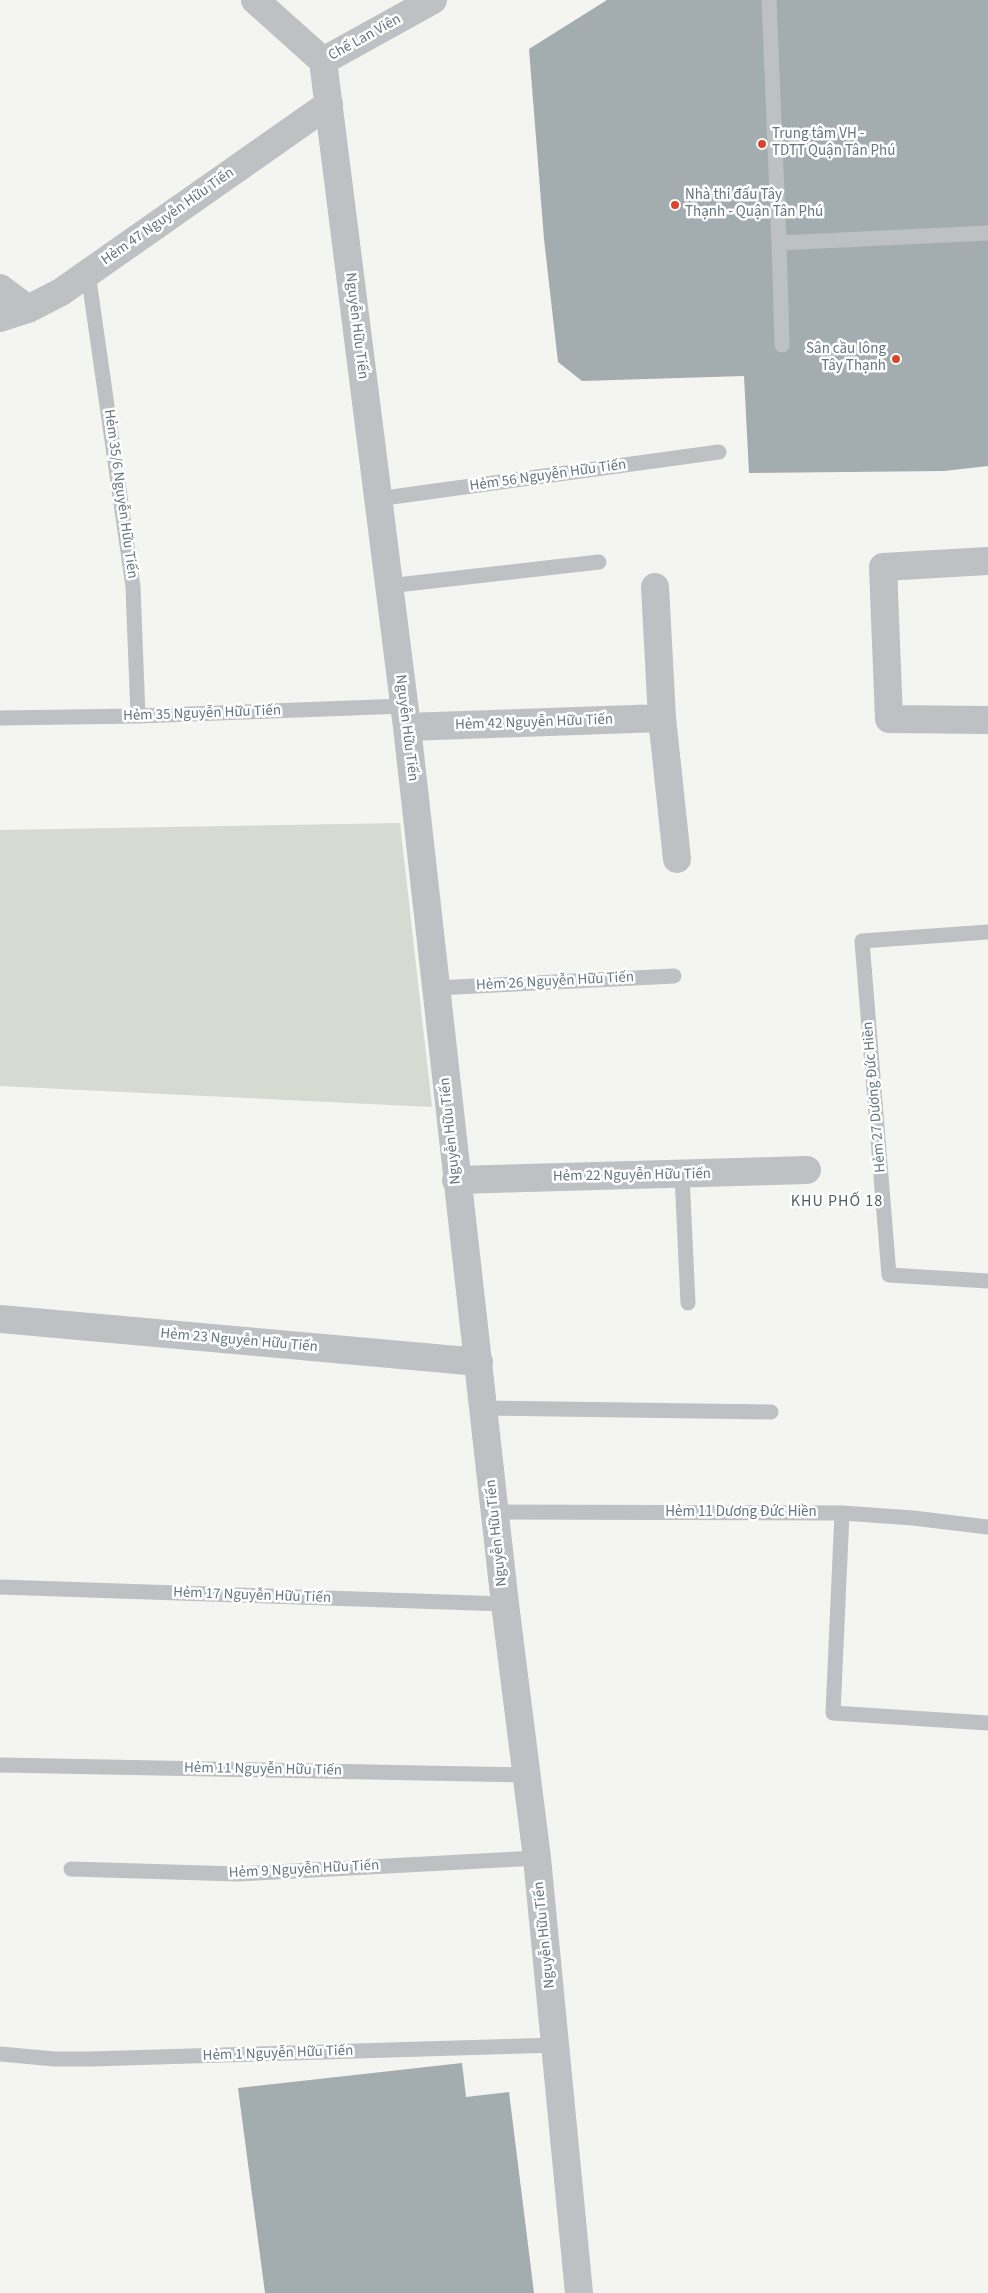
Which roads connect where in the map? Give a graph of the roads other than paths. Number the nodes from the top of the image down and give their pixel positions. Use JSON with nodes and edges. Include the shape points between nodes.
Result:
{"nodes":[{"id":1,"x":255,"y":0,"type":"edge"},
{"id":2,"x":433,"y":0,"type":"edge"},
{"id":3,"x":768,"y":0,"type":"edge"},
{"id":4,"x":323,"y":61,"type":"junction"},
{"id":5,"x":329,"y":104,"type":"junction"},
{"id":6,"x":988,"y":233,"type":"edge"},
{"id":7,"x":779,"y":243,"type":"junction"},
{"id":8,"x":88,"y":273,"type":"junction"},
{"id":9,"x":0,"y":288,"type":"edge"},
{"id":10,"x":28,"y":309,"type":"junction"},
{"id":11,"x":0,"y":318,"type":"edge"},
{"id":12,"x":782,"y":345,"type":"dead end"},
{"id":13,"x":719,"y":452,"type":"dead end"},
{"id":14,"x":378,"y":499,"type":"junction"},
{"id":15,"x":988,"y":561,"type":"edge"},
{"id":16,"x":599,"y":562,"type":"dead end"},
{"id":17,"x":388,"y":586,"type":"junction"},
{"id":18,"x":655,"y":587,"type":"dead end"},
{"id":19,"x":138,"y":716,"type":"junction"},
{"id":20,"x":406,"y":717,"type":"junction"},
{"id":21,"x":0,"y":718,"type":"edge"},
{"id":22,"x":662,"y":718,"type":"junction"},
{"id":23,"x":988,"y":720,"type":"edge"},
{"id":24,"x":677,"y":859,"type":"dead end"},
{"id":25,"x":988,"y":932,"type":"edge"},
{"id":26,"x":674,"y":976,"type":"dead end"},
{"id":27,"x":436,"y":988,"type":"junction"},
{"id":28,"x":807,"y":1170,"type":"dead end"},
{"id":29,"x":682,"y":1175,"type":"junction"},
{"id":30,"x":456,"y":1180,"type":"junction"},
{"id":31,"x":988,"y":1281,"type":"edge"},
{"id":32,"x":688,"y":1303,"type":"dead end"},
{"id":33,"x":0,"y":1319,"type":"edge"},
{"id":34,"x":479,"y":1362,"type":"junction"},
{"id":35,"x":484,"y":1408,"type":"junction"},
{"id":36,"x":771,"y":1412,"type":"dead end"},
{"id":37,"x":494,"y":1512,"type":"junction"},
{"id":38,"x":842,"y":1514,"type":"junction"},
{"id":39,"x":988,"y":1527,"type":"edge"},
{"id":40,"x":0,"y":1587,"type":"edge"},
{"id":41,"x":504,"y":1604,"type":"junction"},
{"id":42,"x":988,"y":1723,"type":"edge"},
{"id":43,"x":0,"y":1765,"type":"edge"},
{"id":44,"x":527,"y":1775,"type":"junction"},
{"id":45,"x":537,"y":1858,"type":"junction"},
{"id":46,"x":71,"y":1869,"type":"dead end"},
{"id":47,"x":556,"y":2045,"type":"junction"},
{"id":48,"x":0,"y":2054,"type":"edge"},
{"id":49,"x":579,"y":2293,"type":"edge"}],
"edges":[{"from":1,"to":4,"type":"street"},
{"from":2,"to":4,"type":"street","name":"Chế Lan Viên"},
{"from":3,"to":7,"type":"lane"},
{"from":4,"to":5,"type":"street","name":"Nguyễn Hữu Tiến"},
{"from":5,"to":8,"type":"street","name":"Hẻm 47 Nguyễn Hữu Tiến"},
{"from":5,"to":14,"type":"street","name":"Nguyễn Hữu Tiến"},
{"from":6,"to":7,"type":"lane"},
{"from":7,"to":12,"type":"lane"},
{"from":8,"to":10,"type":"street","name":"Hẻm 47 Nguyễn Hữu Tiến"},
{"from":8,"to":19,"type":"lane","name":"Hẻm 35/6 Nguyễn Hữu Tiến","via":[[133,587]]},
{"from":9,"to":10,"type":"street"},
{"from":10,"to":11,"type":"street","name":"Hẻm 47 Nguyễn Hữu Tiến"},
{"from":13,"to":14,"type":"lane","name":"Hẻm 56 Nguyễn Hữu Tiến"},
{"from":14,"to":17,"type":"street","name":"Nguyễn Hữu Tiến"},
{"from":15,"to":23,"type":"street","via":[[883,567],[889,719]]},
{"from":16,"to":17,"type":"lane"},
{"from":17,"to":20,"type":"street","name":"Nguyễn Hữu Tiến"},
{"from":18,"to":22,"type":"street"},
{"from":19,"to":20,"type":"lane","name":"Hẻm 35 Nguyễn Hữu Tiến"},
{"from":19,"to":21,"type":"lane","name":"Hẻm 35 Nguyễn Hữu Tiến"},
{"from":20,"to":22,"type":"street","name":"Hẻm 42 Nguyễn Hữu Tiến"},
{"from":20,"to":27,"type":"street","name":"Nguyễn Hữu Tiến"},
{"from":22,"to":24,"type":"street"},
{"from":25,"to":31,"type":"lane","name":"Hẻm 27 Dương Đức Hiền","via":[[862,941],[889,1275]]},
{"from":26,"to":27,"type":"lane","name":"Hẻm 26 Nguyễn Hữu Tiến"},
{"from":27,"to":30,"type":"street","name":"Nguyễn Hữu Tiến"},
{"from":28,"to":29,"type":"street","name":"Hẻm 22 Nguyễn Hữu Tiến"},
{"from":29,"to":30,"type":"street","name":"Hẻm 22 Nguyễn Hữu Tiến"},
{"from":29,"to":32,"type":"lane"},
{"from":30,"to":34,"type":"street","name":"Nguyễn Hữu Tiến"},
{"from":33,"to":34,"type":"street","name":"Hẻm 23 Nguyễn Hữu Tiến"},
{"from":34,"to":35,"type":"street","name":"Nguyễn Hữu Tiến"},
{"from":35,"to":36,"type":"lane"},
{"from":35,"to":37,"type":"street","name":"Nguyễn Hữu Tiến"},
{"from":37,"to":38,"type":"lane","name":"Hẻm 11 Dương Đức Hiền"},
{"from":37,"to":41,"type":"street","name":"Nguyễn Hữu Tiến"},
{"from":38,"to":39,"type":"lane","name":"Hẻm 11 Dương Đức Hiền"},
{"from":38,"to":42,"type":"lane","via":[[833,1713]]},
{"from":40,"to":41,"type":"lane","name":"Hẻm 17 Nguyễn Hữu Tiến"},
{"from":41,"to":44,"type":"street","name":"Nguyễn Hữu Tiến"},
{"from":43,"to":44,"type":"lane","name":"Hẻm 11 Nguyễn Hữu Tiến"},
{"from":44,"to":45,"type":"street","name":"Nguyễn Hữu Tiến"},
{"from":45,"to":46,"type":"lane","name":"Hẻm 9 Nguyễn Hữu Tiến","via":[[238,1874]]},
{"from":45,"to":47,"type":"street","name":"Nguyễn Hữu Tiến"},
{"from":47,"to":48,"type":"lane","name":"Hẻm 1 Nguyễn Hữu Tiến","via":[[92,2059]]},
{"from":47,"to":49,"type":"street","name":"Nguyễn Hữu Tiến"}]}
